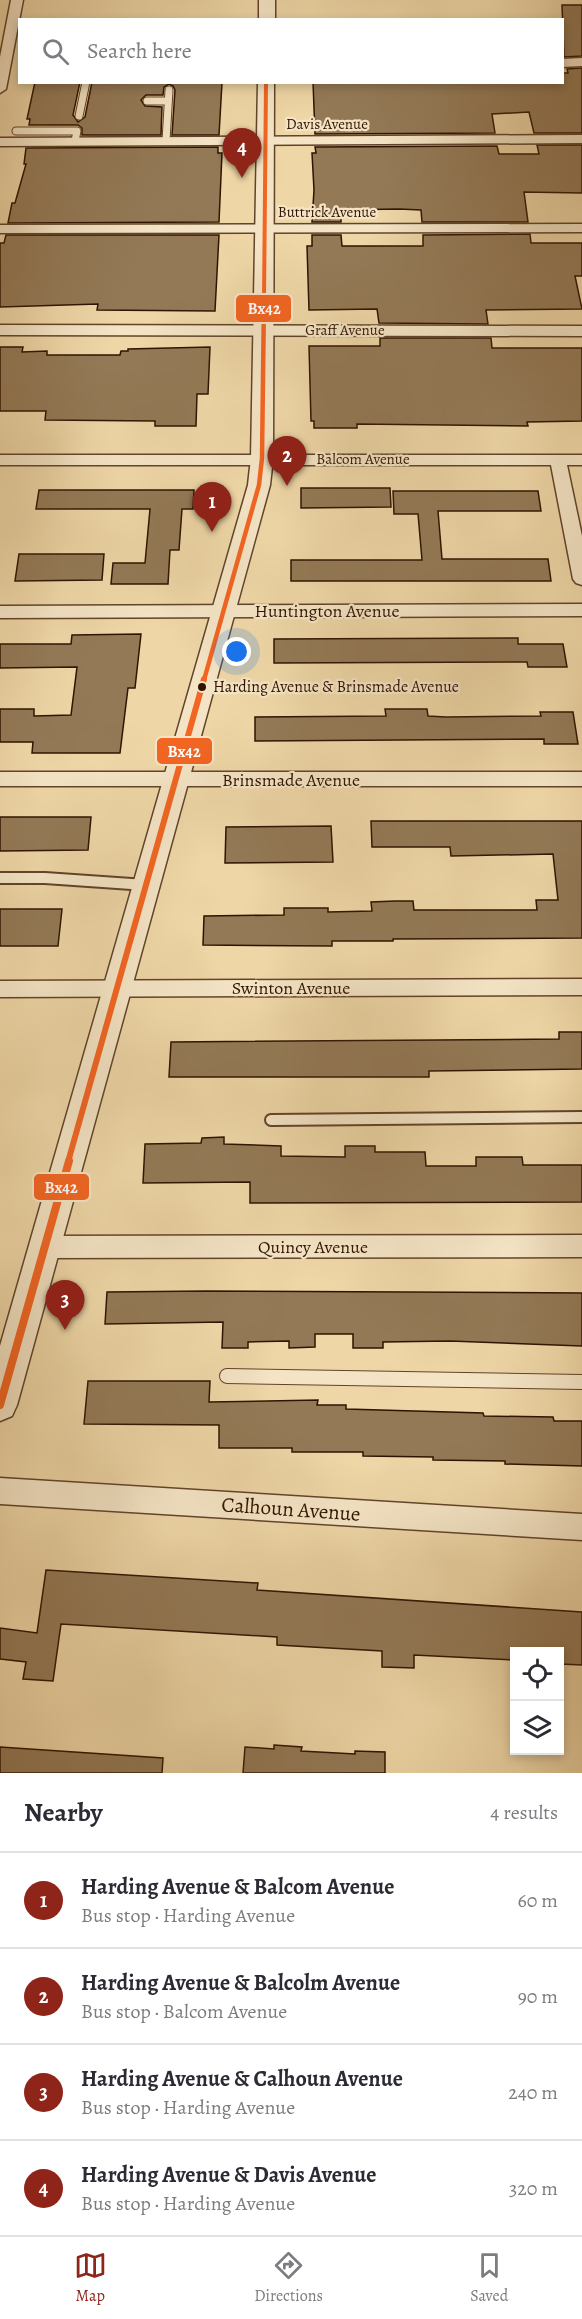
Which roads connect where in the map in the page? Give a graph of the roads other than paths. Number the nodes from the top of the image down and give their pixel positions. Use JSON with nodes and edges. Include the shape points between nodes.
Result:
{"nodes":[{"id":1,"x":17,"y":0,"type":"edge"},
{"id":2,"x":267,"y":0,"type":"edge"},
{"id":3,"x":267,"y":18,"type":"edge"},
{"id":4,"x":3,"y":63,"type":"edge"},
{"id":5,"x":564,"y":63,"type":"edge"},
{"id":6,"x":582,"y":63,"type":"edge"},
{"id":7,"x":86,"y":84,"type":"edge"},
{"id":8,"x":266,"y":84,"type":"edge"},
{"id":9,"x":0,"y":89,"type":"edge"},
{"id":10,"x":169,"y":90,"type":"dead end"},
{"id":11,"x":147,"y":101,"type":"dead end"},
{"id":12,"x":168,"y":101,"type":"junction"},
{"id":13,"x":79,"y":116,"type":"dead end"},
{"id":14,"x":16,"y":131,"type":"dead end"},
{"id":15,"x":582,"y":139,"type":"edge"},
{"id":16,"x":75,"y":141,"type":"junction"},
{"id":17,"x":166,"y":141,"type":"junction"},
{"id":18,"x":266,"y":141,"type":"junction"},
{"id":19,"x":0,"y":142,"type":"edge"},
{"id":20,"x":582,"y":228,"type":"edge"},
{"id":21,"x":0,"y":229,"type":"edge"},
{"id":22,"x":265,"y":229,"type":"junction"},
{"id":23,"x":0,"y":330,"type":"edge"},
{"id":24,"x":264,"y":330,"type":"junction"},
{"id":25,"x":582,"y":331,"type":"edge"},
{"id":26,"x":262,"y":458,"type":"junction"},
{"id":27,"x":0,"y":460,"type":"edge"},
{"id":28,"x":558,"y":460,"type":"junction"},
{"id":29,"x":582,"y":460,"type":"edge"},
{"id":30,"x":582,"y":579,"type":"edge"},
{"id":31,"x":582,"y":610,"type":"edge"},
{"id":32,"x":224,"y":611,"type":"junction"},
{"id":33,"x":0,"y":612,"type":"edge"},
{"id":34,"x":0,"y":779,"type":"edge"},
{"id":35,"x":582,"y":779,"type":"edge"},
{"id":36,"x":176,"y":781,"type":"junction"},
{"id":37,"x":0,"y":878,"type":"edge"},
{"id":38,"x":146,"y":885,"type":"junction"},
{"id":39,"x":582,"y":987,"type":"edge"},
{"id":40,"x":0,"y":989,"type":"edge"},
{"id":41,"x":117,"y":989,"type":"junction"},
{"id":42,"x":582,"y":1117,"type":"edge"},
{"id":43,"x":271,"y":1120,"type":"dead end"},
{"id":44,"x":582,"y":1246,"type":"edge"},
{"id":45,"x":44,"y":1247,"type":"junction"},
{"id":46,"x":227,"y":1376,"type":"dead end"},
{"id":47,"x":582,"y":1382,"type":"edge"},
{"id":48,"x":0,"y":1405,"type":"edge"},
{"id":49,"x":0,"y":1491,"type":"edge"},
{"id":50,"x":582,"y":1527,"type":"edge"}],
"edges":[{"from":1,"to":4,"type":"street"},
{"from":2,"to":3,"type":"street"},
{"from":4,"to":9,"type":"street"},
{"from":5,"to":6,"type":"street"},
{"from":7,"to":13,"type":"lane"},
{"from":8,"to":18,"type":"street"},
{"from":10,"to":12,"type":"lane"},
{"from":11,"to":12,"type":"lane"},
{"from":12,"to":17,"type":"lane"},
{"from":14,"to":16,"type":"lane","via":[[77,131]]},
{"from":15,"to":18,"type":"street","name":"Davis Avenue"},
{"from":16,"to":17,"type":"street","name":"Davis Avenue"},
{"from":16,"to":19,"type":"street","name":"Davis Avenue"},
{"from":17,"to":18,"type":"street","name":"Davis Avenue"},
{"from":18,"to":22,"type":"street"},
{"from":20,"to":22,"type":"street","name":"Buttrick Avenue"},
{"from":21,"to":22,"type":"street","name":"Buttrick Avenue"},
{"from":22,"to":24,"type":"street"},
{"from":23,"to":24,"type":"street","name":"Graff Avenue"},
{"from":24,"to":25,"type":"street","name":"Graff Avenue"},
{"from":24,"to":26,"type":"street"},
{"from":26,"to":27,"type":"street","name":"Balcom Avenue"},
{"from":26,"to":28,"type":"street","name":"Balcom Avenue"},
{"from":26,"to":32,"type":"street","via":[[259,485]]},
{"from":28,"to":29,"type":"street","name":"Balcom Avenue"},
{"from":28,"to":30,"type":"street"},
{"from":31,"to":32,"type":"street","name":"Huntington Avenue"},
{"from":32,"to":33,"type":"street","name":"Huntington Avenue"},
{"from":32,"to":36,"type":"street"},
{"from":34,"to":36,"type":"street","name":"Brinsmade Avenue"},
{"from":35,"to":36,"type":"street","name":"Brinsmade Avenue"},
{"from":36,"to":38,"type":"street"},
{"from":37,"to":38,"type":"lane"},
{"from":38,"to":41,"type":"street"},
{"from":39,"to":41,"type":"street","name":"Swinton Avenue"},
{"from":40,"to":41,"type":"street","name":"Swinton Avenue"},
{"from":41,"to":45,"type":"street"},
{"from":42,"to":43,"type":"lane"},
{"from":44,"to":45,"type":"street","name":"Quincy Avenue"},
{"from":45,"to":48,"type":"street"},
{"from":46,"to":47,"type":"lane"},
{"from":49,"to":50,"type":"street","name":"Calhoun Avenue"}]}
